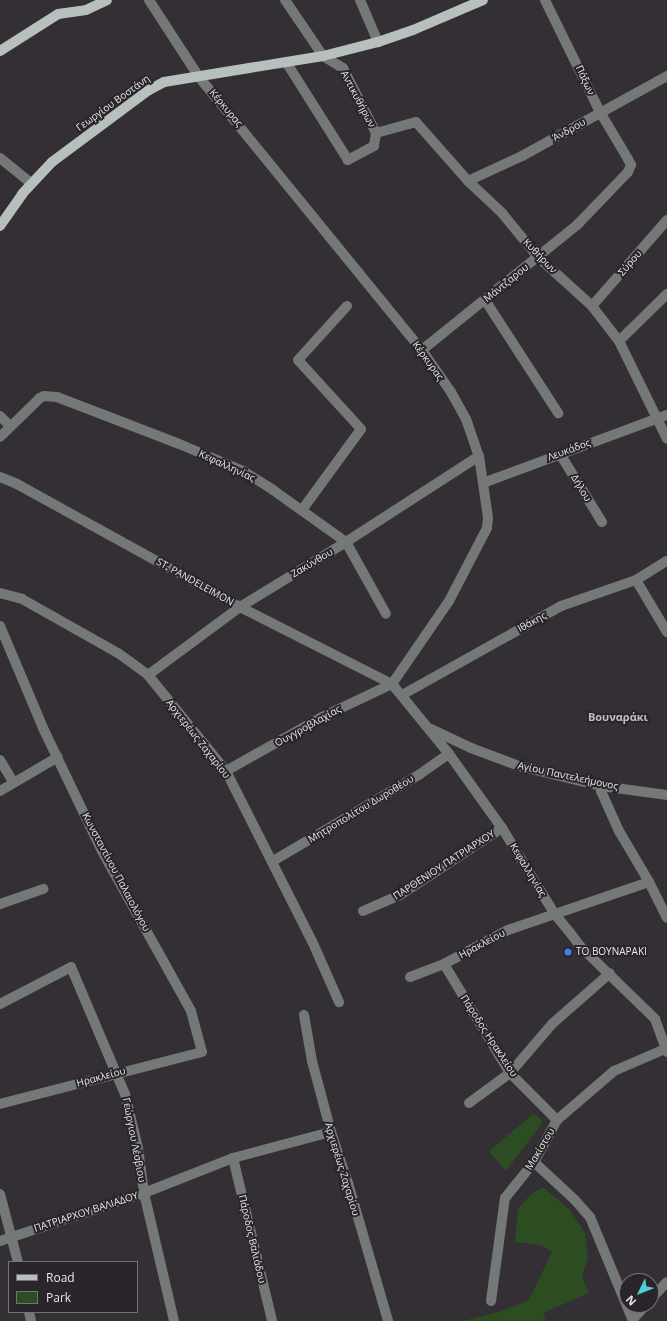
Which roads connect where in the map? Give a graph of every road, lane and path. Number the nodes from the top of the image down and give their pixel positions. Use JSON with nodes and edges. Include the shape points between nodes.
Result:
{"nodes":[{"id":1,"x":107,"y":0,"type":"edge"},
{"id":2,"x":149,"y":0,"type":"edge"},
{"id":3,"x":285,"y":0,"type":"edge"},
{"id":4,"x":360,"y":0,"type":"edge"},
{"id":5,"x":482,"y":0,"type":"edge"},
{"id":6,"x":545,"y":0,"type":"edge"},
{"id":7,"x":378,"y":42,"type":"junction"},
{"id":8,"x":0,"y":51,"type":"edge"},
{"id":9,"x":322,"y":56,"type":"junction"},
{"id":10,"x":286,"y":62,"type":"junction"},
{"id":11,"x":667,"y":76,"type":"edge"},
{"id":12,"x":199,"y":77,"type":"junction"},
{"id":13,"x":600,"y":112,"type":"junction"},
{"id":14,"x":376,"y":133,"type":"junction"},
{"id":15,"x":0,"y":158,"type":"edge"},
{"id":16,"x":628,"y":159,"type":"joint"},
{"id":17,"x":468,"y":181,"type":"junction"},
{"id":18,"x":31,"y":183,"type":"junction"},
{"id":19,"x":667,"y":220,"type":"edge"},
{"id":20,"x":0,"y":226,"type":"edge"},
{"id":21,"x":538,"y":257,"type":"junction"},
{"id":22,"x":667,"y":294,"type":"edge"},
{"id":23,"x":484,"y":300,"type":"junction"},
{"id":24,"x":347,"y":306,"type":"dead end"},
{"id":25,"x":592,"y":306,"type":"junction"},
{"id":26,"x":619,"y":341,"type":"junction"},
{"id":27,"x":422,"y":350,"type":"junction"},
{"id":28,"x":558,"y":413,"type":"dead end"},
{"id":29,"x":0,"y":416,"type":"edge"},
{"id":30,"x":667,"y":416,"type":"edge"},
{"id":31,"x":656,"y":419,"type":"junction"},
{"id":32,"x":10,"y":426,"type":"junction"},
{"id":33,"x":0,"y":437,"type":"edge"},
{"id":34,"x":667,"y":439,"type":"edge"},
{"id":35,"x":560,"y":454,"type":"junction"},
{"id":36,"x":479,"y":456,"type":"junction"},
{"id":37,"x":0,"y":478,"type":"edge"},
{"id":38,"x":483,"y":483,"type":"junction"},
{"id":39,"x":302,"y":510,"type":"junction"},
{"id":40,"x":602,"y":522,"type":"dead end"},
{"id":41,"x":346,"y":542,"type":"junction"},
{"id":42,"x":667,"y":561,"type":"edge"},
{"id":43,"x":636,"y":580,"type":"junction"},
{"id":44,"x":0,"y":593,"type":"edge"},
{"id":45,"x":240,"y":607,"type":"junction"},
{"id":46,"x":386,"y":614,"type":"dead end"},
{"id":47,"x":0,"y":626,"type":"edge"},
{"id":48,"x":667,"y":632,"type":"edge"},
{"id":49,"x":148,"y":675,"type":"junction"},
{"id":50,"x":392,"y":684,"type":"junction"},
{"id":51,"x":402,"y":695,"type":"junction"},
{"id":52,"x":428,"y":728,"type":"junction"},
{"id":53,"x":449,"y":754,"type":"junction"},
{"id":54,"x":58,"y":757,"type":"junction"},
{"id":55,"x":0,"y":760,"type":"edge"},
{"id":56,"x":226,"y":772,"type":"junction"},
{"id":57,"x":13,"y":782,"type":"junction"},
{"id":58,"x":601,"y":786,"type":"junction"},
{"id":59,"x":0,"y":791,"type":"edge"},
{"id":60,"x":667,"y":795,"type":"edge"},
{"id":61,"x":502,"y":828,"type":"junction"},
{"id":62,"x":273,"y":861,"type":"junction"},
{"id":63,"x":649,"y":882,"type":"junction"},
{"id":64,"x":43,"y":889,"type":"dead end"},
{"id":65,"x":0,"y":904,"type":"edge"},
{"id":66,"x":364,"y":911,"type":"dead end"},
{"id":67,"x":554,"y":913,"type":"junction"},
{"id":68,"x":667,"y":918,"type":"edge"},
{"id":69,"x":444,"y":964,"type":"junction"},
{"id":70,"x":610,"y":973,"type":"junction"},
{"id":71,"x":410,"y":977,"type":"dead end"},
{"id":72,"x":339,"y":1002,"type":"dead end"},
{"id":73,"x":0,"y":1004,"type":"edge"},
{"id":74,"x":304,"y":1015,"type":"dead end"},
{"id":75,"x":666,"y":1050,"type":"edge"},
{"id":76,"x":202,"y":1052,"type":"joint"},
{"id":77,"x":116,"y":1073,"type":"junction"},
{"id":78,"x":510,"y":1073,"type":"junction"},
{"id":79,"x":469,"y":1103,"type":"dead end"},
{"id":80,"x":0,"y":1104,"type":"edge"},
{"id":81,"x":557,"y":1120,"type":"junction"},
{"id":82,"x":331,"y":1132,"type":"junction"},
{"id":83,"x":233,"y":1158,"type":"junction"},
{"id":84,"x":534,"y":1162,"type":"junction"},
{"id":85,"x":144,"y":1193,"type":"junction"},
{"id":86,"x":0,"y":1194,"type":"edge"},
{"id":87,"x":12,"y":1237,"type":"junction"},
{"id":88,"x":0,"y":1241,"type":"edge"},
{"id":89,"x":18,"y":1261,"type":"edge"},
{"id":90,"x":667,"y":1282,"type":"edge"},
{"id":91,"x":659,"y":1290,"type":"edge"},
{"id":92,"x":491,"y":1301,"type":"dead end"},
{"id":93,"x":633,"y":1320,"type":"edge"},
{"id":94,"x":174,"y":1321,"type":"edge"},
{"id":95,"x":272,"y":1321,"type":"edge"},
{"id":96,"x":388,"y":1321,"type":"edge"}],
"edges":[{"from":1,"to":8,"type":"main road","via":[[86,10],[58,14]]},
{"from":2,"to":12,"type":"street","name":"Κέρκυρας"},
{"from":3,"to":9,"type":"street"},
{"from":4,"to":7,"type":"street"},
{"from":5,"to":7,"type":"main road","name":"Γεωργίου Βοστάνη"},
{"from":6,"to":13,"type":"street","name":"Πάξων"},
{"from":7,"to":9,"type":"main road","name":"Γεωργίου Βοστάνη"},
{"from":9,"to":10,"type":"main road","name":"Γεωργίου Βοστάνη"},
{"from":9,"to":14,"type":"street","name":"Αντικυθήρων","via":[[343,68]]},
{"from":10,"to":12,"type":"main road","name":"Γεωργίου Βοστάνη"},
{"from":10,"to":14,"type":"street","name":"Αντικυθήρων","via":[[348,160],[374,146]]},
{"from":11,"to":13,"type":"street","name":"Άνδρου"},
{"from":12,"to":18,"type":"main road","name":"Γεωργίου Βοστάνη","via":[[164,82],[149,90],[52,162]]},
{"from":12,"to":27,"type":"street","name":"Κέρκυρας"},
{"from":13,"to":16,"type":"street","name":"Πάξων"},
{"from":13,"to":17,"type":"street","name":"Άνδρου","via":[[522,156]]},
{"from":14,"to":17,"type":"street","name":"Κυθήρων","via":[[416,122]]},
{"from":15,"to":18,"type":"street"},
{"from":16,"to":21,"type":"street","name":"Μάντζαρου","via":[[631,165],[628,172],[578,224]]},
{"from":17,"to":21,"type":"street","name":"Κυθήρων","via":[[502,214]]},
{"from":18,"to":20,"type":"main road","name":"Γεωργίου Βοστάνη"},
{"from":19,"to":25,"type":"street","name":"Σύρου"},
{"from":21,"to":23,"type":"street","name":"Μάντζαρου"},
{"from":21,"to":25,"type":"street","name":"Κυθήρων"},
{"from":22,"to":26,"type":"street"},
{"from":23,"to":27,"type":"street","name":"Μάντζαρου"},
{"from":23,"to":28,"type":"street"},
{"from":24,"to":39,"type":"street","via":[[298,360],[361,429]]},
{"from":25,"to":26,"type":"street","name":"Κυθήρων"},
{"from":26,"to":31,"type":"street","name":"Κυθήρων"},
{"from":27,"to":36,"type":"street","name":"Κέρκυρας","via":[[466,419]]},
{"from":29,"to":32,"type":"street"},
{"from":30,"to":31,"type":"street","name":"Λευκάδος"},
{"from":31,"to":34,"type":"street","name":"Κυθήρων"},
{"from":31,"to":35,"type":"street","name":"Λευκάδος"},
{"from":32,"to":33,"type":"street"},
{"from":32,"to":39,"type":"street","name":"Κεφαλληνίας","via":[[40,398],[57,397],[243,471]]},
{"from":35,"to":38,"type":"street","name":"Λευκάδος"},
{"from":35,"to":40,"type":"street","name":"Δήλου"},
{"from":36,"to":38,"type":"street","name":"Κέρκυρας"},
{"from":36,"to":41,"type":"street","name":"Ζακύνθου"},
{"from":37,"to":45,"type":"street","name":"ST. PANDELEIMON","via":[[16,484]]},
{"from":38,"to":50,"type":"street","name":"Κέρκυρας","via":[[487,528],[449,601]]},
{"from":39,"to":41,"type":"street","name":"Κεφαλληνίας"},
{"from":41,"to":45,"type":"street","name":"Ζακύνθου"},
{"from":41,"to":46,"type":"street","name":"Κεφαλληνίας"},
{"from":42,"to":43,"type":"street","name":"Ιθάκης"},
{"from":43,"to":48,"type":"street"},
{"from":43,"to":51,"type":"street","name":"Ιθάκης","via":[[561,606]]},
{"from":44,"to":49,"type":"street","name":"Αρχιερέως Ζαχαρίου","via":[[22,599],[118,653]]},
{"from":45,"to":49,"type":"street","name":"Ζακύνθου"},
{"from":45,"to":50,"type":"street","name":"ST. PANDELEIMON"},
{"from":47,"to":54,"type":"street","name":"Κωνσταντίνου Παλαιολόγου"},
{"from":49,"to":56,"type":"street","name":"Αρχιερέως Ζαχαρίου"},
{"from":50,"to":51,"type":"street","name":"Κεφαλληνίας"},
{"from":50,"to":56,"type":"street","name":"Ουγγροβλαχίας","via":[[320,718]]},
{"from":51,"to":52,"type":"street","name":"Κεφαλληνίας"},
{"from":52,"to":53,"type":"street","name":"Κεφαλληνίας"},
{"from":52,"to":58,"type":"street","name":"Αγίου Παντελεήμονος","via":[[519,766]]},
{"from":53,"to":61,"type":"street","name":"Κεφαλληνίας"},
{"from":53,"to":62,"type":"street","name":"Μητροπολίτου Δωροθέου","via":[[420,774]]},
{"from":54,"to":57,"type":"street"},
{"from":54,"to":76,"type":"street","name":"Κωνσταντίνου Παλαιολόγου","via":[[102,851],[191,1010]]},
{"from":55,"to":57,"type":"street"},
{"from":56,"to":62,"type":"street","name":"Αρχιερέως Ζαχαρίου"},
{"from":57,"to":59,"type":"street"},
{"from":58,"to":60,"type":"street","name":"Αγίου Παντελεήμονος"},
{"from":58,"to":63,"type":"street","via":[[619,831]]},
{"from":61,"to":66,"type":"street","name":"ΠΑΡΘΕΝΙΟΥ ΠΑΤΡΙΑΡΧΟΥ","via":[[400,896]]},
{"from":61,"to":67,"type":"street","name":"Κεφαλληνίας"},
{"from":62,"to":72,"type":"street","name":"Αρχιερέως Ζαχαρίου"},
{"from":63,"to":67,"type":"street","name":"Ηρακλείου"},
{"from":63,"to":68,"type":"street"},
{"from":64,"to":65,"type":"street"},
{"from":67,"to":69,"type":"street","name":"Ηρακλείου","via":[[508,930]]},
{"from":67,"to":70,"type":"street","name":"Κεφαλληνίας","via":[[580,946]]},
{"from":69,"to":71,"type":"street","name":"Ηρακλείου"},
{"from":69,"to":78,"type":"street","name":"Πάροδος Ηρακλείου"},
{"from":70,"to":75,"type":"street","name":"Κεφαλληνίας","via":[[655,1019]]},
{"from":70,"to":78,"type":"street","via":[[552,1024]]},
{"from":73,"to":77,"type":"street","name":"Γεώργιου Λέσβιου","via":[[71,967]]},
{"from":74,"to":82,"type":"street","name":"Αρχιερέως Ζαχαρίου","via":[[312,1061]]},
{"from":75,"to":81,"type":"street","name":"Μακίστου","via":[[614,1071]]},
{"from":76,"to":77,"type":"street","name":"Ηρακλείου"},
{"from":77,"to":80,"type":"street","name":"Ηρακλείου"},
{"from":77,"to":85,"type":"street","name":"Γεώργιου Λέσβιου","via":[[132,1120]]},
{"from":78,"to":79,"type":"street"},
{"from":78,"to":81,"type":"street","name":"Πάροδος Ηρακλείου"},
{"from":81,"to":84,"type":"street","name":"Μακίστου"},
{"from":82,"to":83,"type":"street","name":"ΠΑΤΡΙΑΡΧΟΥ ΒΑΛΙΑΔΟΥ"},
{"from":82,"to":96,"type":"street","name":"Αρχιερέως Ζαχαρίου"},
{"from":83,"to":85,"type":"street","name":"ΠΑΤΡΙΑΡΧΟΥ ΒΑΛΙΑΔΟΥ"},
{"from":83,"to":95,"type":"street","name":"Πάροδος Βαλιάδου"},
{"from":84,"to":92,"type":"street","name":"Μακίστου","via":[[505,1198]]},
{"from":84,"to":93,"type":"street","via":[[590,1217]]},
{"from":85,"to":87,"type":"street","name":"ΠΑΤΡΙΑΡΧΟΥ ΒΑΛΙΑΔΟΥ"},
{"from":85,"to":94,"type":"street","name":"Γεώργιου Λέσβιου"},
{"from":86,"to":87,"type":"street"},
{"from":87,"to":88,"type":"street","name":"ΠΑΤΡΙΑΡΧΟΥ ΒΑΛΙΑΔΟΥ"},
{"from":87,"to":89,"type":"street"},
{"from":90,"to":91,"type":"street"}]}
